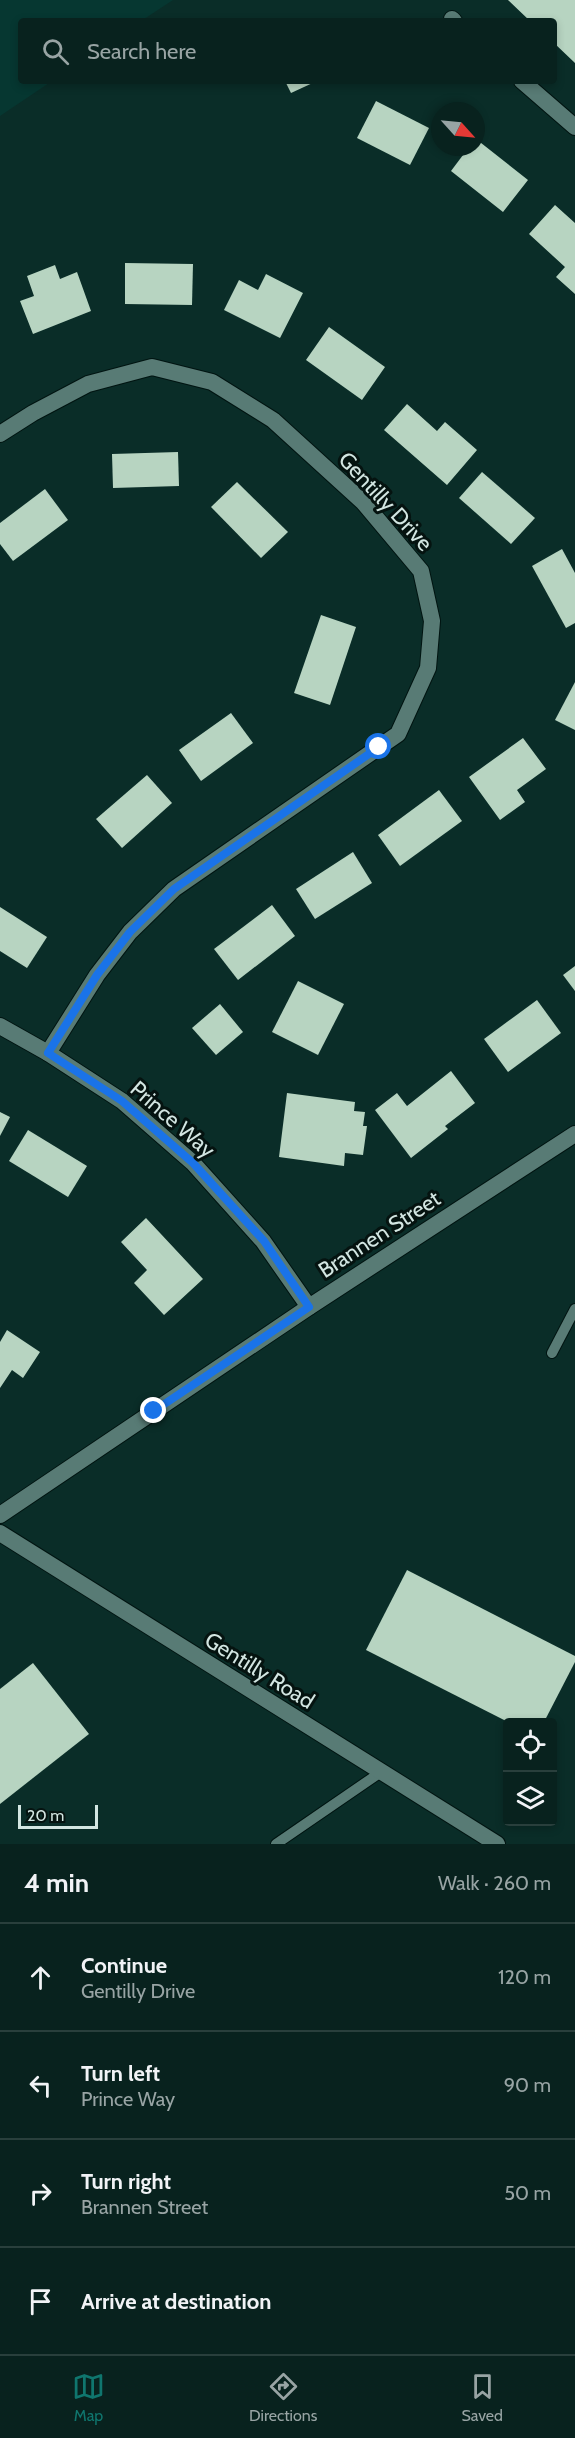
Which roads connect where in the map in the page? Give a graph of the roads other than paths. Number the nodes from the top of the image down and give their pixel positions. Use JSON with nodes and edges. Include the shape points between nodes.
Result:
{"nodes":[{"id":1,"x":525,"y":84,"type":"edge"},
{"id":2,"x":575,"y":127,"type":"edge"},
{"id":3,"x":0,"y":435,"type":"edge"},
{"id":4,"x":0,"y":1026,"type":"edge"},
{"id":5,"x":48,"y":1053,"type":"junction"},
{"id":6,"x":575,"y":1134,"type":"edge"},
{"id":7,"x":309,"y":1307,"type":"junction"},
{"id":8,"x":575,"y":1309,"type":"edge"},
{"id":9,"x":552,"y":1353,"type":"dead end"},
{"id":10,"x":0,"y":1515,"type":"edge"},
{"id":11,"x":0,"y":1533,"type":"edge"},
{"id":12,"x":381,"y":1772,"type":"junction"},
{"id":13,"x":276,"y":1844,"type":"edge"},
{"id":14,"x":497,"y":1844,"type":"edge"}],
"edges":[{"from":1,"to":2,"type":"street"},
{"from":3,"to":5,"type":"street","name":"Gentilly Drive","via":[[88,384],[152,367],[212,382],[273,420],[363,502],[421,571],[432,621],[428,668],[398,734],[174,889],[130,932],[97,975]]},
{"from":4,"to":5,"type":"street","name":"Prince Way"},
{"from":5,"to":7,"type":"street","name":"Prince Way","via":[[122,1101],[193,1163],[264,1241]]},
{"from":6,"to":7,"type":"street","name":"Brannen Street"},
{"from":7,"to":10,"type":"street","name":"Brannen Street"},
{"from":8,"to":9,"type":"lane"},
{"from":11,"to":12,"type":"street","name":"Gentilly Road"},
{"from":12,"to":13,"type":"lane"},
{"from":12,"to":14,"type":"street","name":"Gentilly Road"}]}
